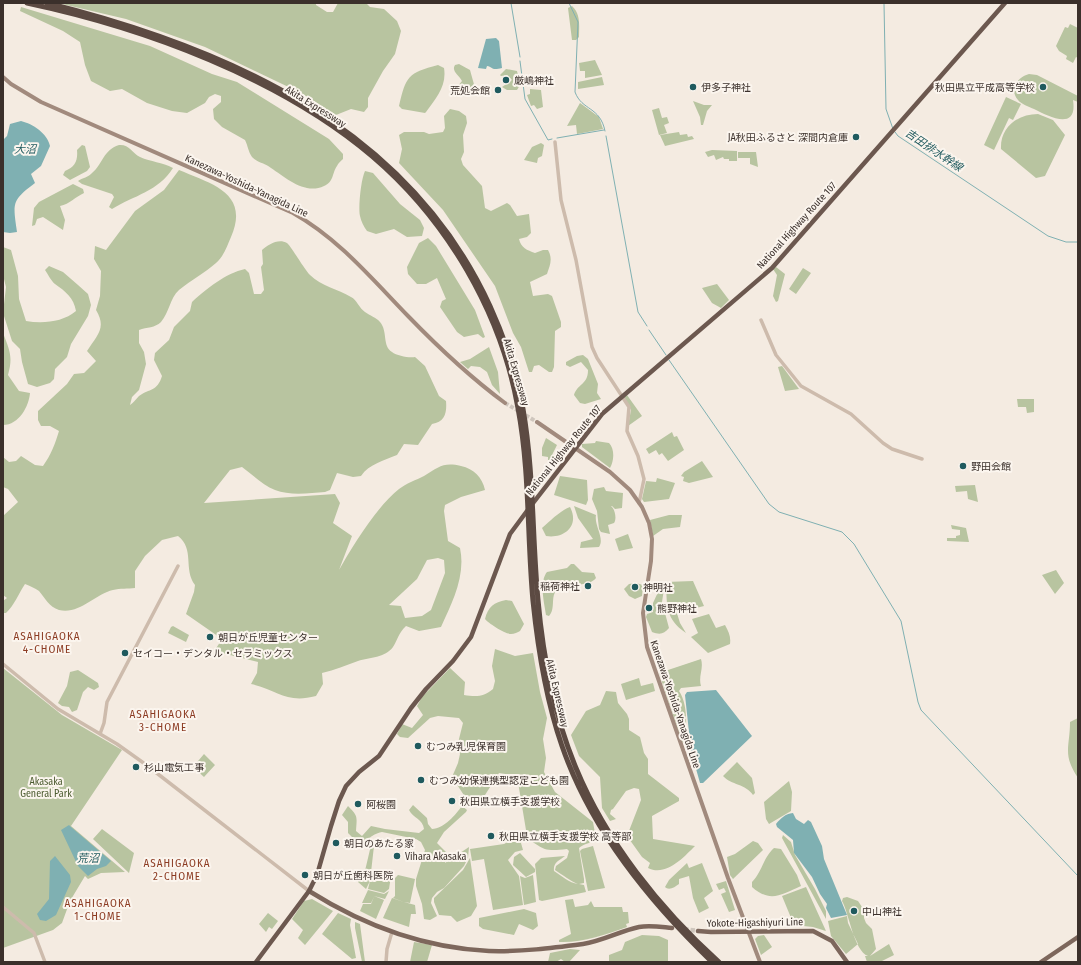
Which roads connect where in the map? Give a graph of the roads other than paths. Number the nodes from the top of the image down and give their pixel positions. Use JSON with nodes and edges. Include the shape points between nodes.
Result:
{"nodes":[{"id":1,"x":27,"y":3,"type":"edge"},
{"id":2,"x":47,"y":3,"type":"edge"},
{"id":3,"x":1005,"y":3,"type":"edge"},
{"id":4,"x":3,"y":76,"type":"edge"},
{"id":5,"x":555,"y":142,"type":"dead end"},
{"id":6,"x":761,"y":320,"type":"dead end"},
{"id":7,"x":622,"y":396,"type":"junction"},
{"id":8,"x":506,"y":403,"type":"tunnel mouth"},
{"id":9,"x":537,"y":422,"type":"tunnel mouth"},
{"id":10,"x":576,"y":448,"type":"junction"},
{"id":11,"x":922,"y":459,"type":"dead end"},
{"id":12,"x":530,"y":493,"type":"junction"},
{"id":13,"x":639,"y":503,"type":"junction"},
{"id":14,"x":531,"y":519,"type":"junction"},
{"id":15,"x":178,"y":566,"type":"dead end"},
{"id":16,"x":3,"y":664,"type":"edge"},
{"id":17,"x":100,"y":734,"type":"junction"},
{"id":18,"x":309,"y":891,"type":"junction"},
{"id":19,"x":3,"y":907,"type":"edge"},
{"id":20,"x":672,"y":928,"type":"dead end"},
{"id":21,"x":698,"y":931,"type":"tunnel mouth"},
{"id":22,"x":748,"y":931,"type":"junction"},
{"id":23,"x":392,"y":932,"type":"junction"},
{"id":24,"x":1078,"y":937,"type":"edge"},
{"id":25,"x":45,"y":962,"type":"edge"},
{"id":26,"x":256,"y":962,"type":"edge"},
{"id":27,"x":386,"y":962,"type":"edge"},
{"id":28,"x":712,"y":962,"type":"edge"},
{"id":29,"x":719,"y":962,"type":"edge"},
{"id":30,"x":760,"y":962,"type":"edge"},
{"id":31,"x":847,"y":962,"type":"edge"},
{"id":32,"x":1041,"y":962,"type":"edge"}],
"edges":[{"from":1,"to":12,"type":"highway","name":"Akita Expressway","via":[[127,30],[187,51],[246,77],[327,122],[396,178],[442,232],[467,270],[492,320],[517,401]]},
{"from":2,"to":12,"type":"highway","name":"Akita Expressway","via":[[158,36],[261,80],[329,118],[376,153],[399,175],[446,230],[471,268],[496,318],[523,406]]},
{"from":3,"to":7,"type":"highway","name":"National Highway Route 107","via":[[772,268]]},
{"from":4,"to":8,"type":"main road","name":"Kanezawa-Yoshida-Yanagida Line","via":[[11,84],[41,102],[306,220],[335,242],[482,386]]},
{"from":5,"to":7,"type":"street","via":[[561,200],[576,260],[592,347]]},
{"from":6,"to":11,"type":"street","via":[[776,356],[801,386],[851,414],[892,449]]},
{"from":7,"to":10,"type":"highway","name":"National Highway Route 107","via":[[602,414]]},
{"from":7,"to":13,"type":"street","via":[[629,408],[627,431],[643,470],[643,488]]},
{"from":9,"to":10,"type":"main road","name":"Kanezawa-Yoshida-Yanagida Line"},
{"from":10,"to":13,"type":"main road","name":"Kanezawa-Yoshida-Yanagida Line","via":[[620,480]]},
{"from":10,"to":18,"type":"highway","name":"National Highway Route 107","via":[[515,525],[471,637],[426,689],[379,756],[355,776],[342,792],[317,875]]},
{"from":12,"to":14,"type":"highway","name":"Akita Expressway"},
{"from":13,"to":22,"type":"main road","name":"Kanezawa-Yoshida-Yanagida Line","via":[[649,523],[652,539],[643,613],[647,647]]},
{"from":14,"to":28,"type":"highway","name":"Akita Expressway","via":[[533,601],[544,678],[556,726],[572,772],[603,830],[624,861],[685,936]]},
{"from":14,"to":29,"type":"highway","name":"Akita Expressway","via":[[547,670],[576,770],[607,827],[644,881],[690,934]]},
{"from":15,"to":17,"type":"street","via":[[107,702]]},
{"from":16,"to":17,"type":"street","via":[[58,709]]},
{"from":17,"to":18,"type":"street","via":[[183,792]]},
{"from":18,"to":23,"type":"main road"},
{"from":18,"to":26,"type":"highway","name":"National Highway Route 107"},
{"from":19,"to":25,"type":"street","via":[[34,933]]},
{"from":20,"to":23,"type":"main road","via":[[643,927],[583,944],[512,951],[453,947]]},
{"from":21,"to":22,"type":"main road","name":"Yokote-Higashiyuri Line"},
{"from":22,"to":30,"type":"main road","name":"Kanezawa-Yoshida-Yanagida Line"},
{"from":22,"to":31,"type":"main road","name":"Yokote-Higashiyuri Line","via":[[813,931],[832,940]]},
{"from":23,"to":27,"type":"street"},
{"from":24,"to":32,"type":"main road"}]}
